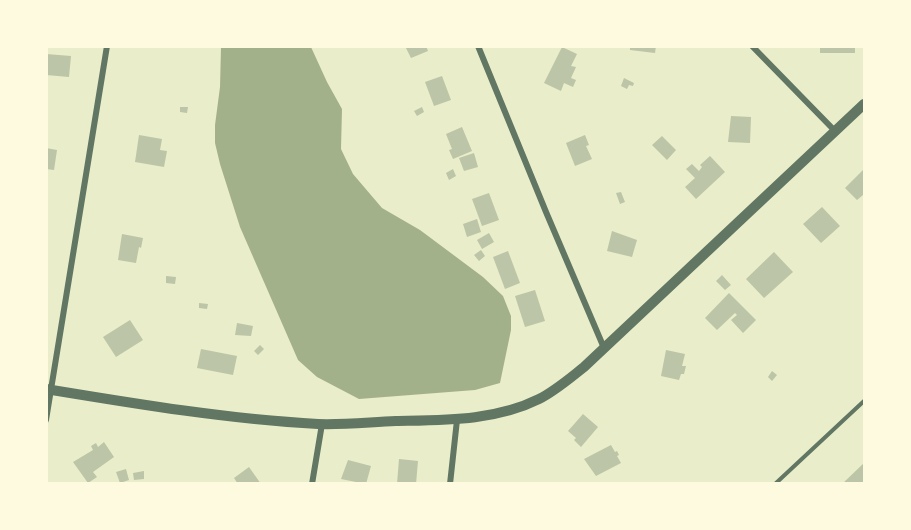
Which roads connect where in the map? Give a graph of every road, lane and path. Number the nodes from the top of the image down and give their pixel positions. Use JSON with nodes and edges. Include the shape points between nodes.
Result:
{"nodes":[{"id":1,"x":107,"y":46,"type":"edge"},
{"id":2,"x":478,"y":46,"type":"edge"},
{"id":3,"x":752,"y":46,"type":"edge"},
{"id":4,"x":864,"y":104,"type":"edge"},
{"id":5,"x":835,"y":131,"type":"junction"},
{"id":6,"x":604,"y":348,"type":"junction"},
{"id":7,"x":49,"y":389,"type":"edge"},
{"id":8,"x":864,"y":401,"type":"edge"},
{"id":9,"x":46,"y":420,"type":"edge"},
{"id":10,"x":457,"y":420,"type":"junction"},
{"id":11,"x":322,"y":424,"type":"junction"},
{"id":12,"x":312,"y":483,"type":"edge"},
{"id":13,"x":450,"y":483,"type":"edge"},
{"id":14,"x":775,"y":483,"type":"edge"}],
"edges":[{"from":1,"to":7,"type":"street"},
{"from":2,"to":6,"type":"street"},
{"from":3,"to":5,"type":"street"},
{"from":4,"to":5,"type":"street"},
{"from":5,"to":6,"type":"street"},
{"from":6,"to":10,"type":"street","via":[[540,398],[510,410]]},
{"from":7,"to":9,"type":"street"},
{"from":7,"to":11,"type":"street","via":[[249,420]]},
{"from":8,"to":14,"type":"lane"},
{"from":10,"to":11,"type":"street"},
{"from":10,"to":13,"type":"street"},
{"from":11,"to":12,"type":"street"}]}
